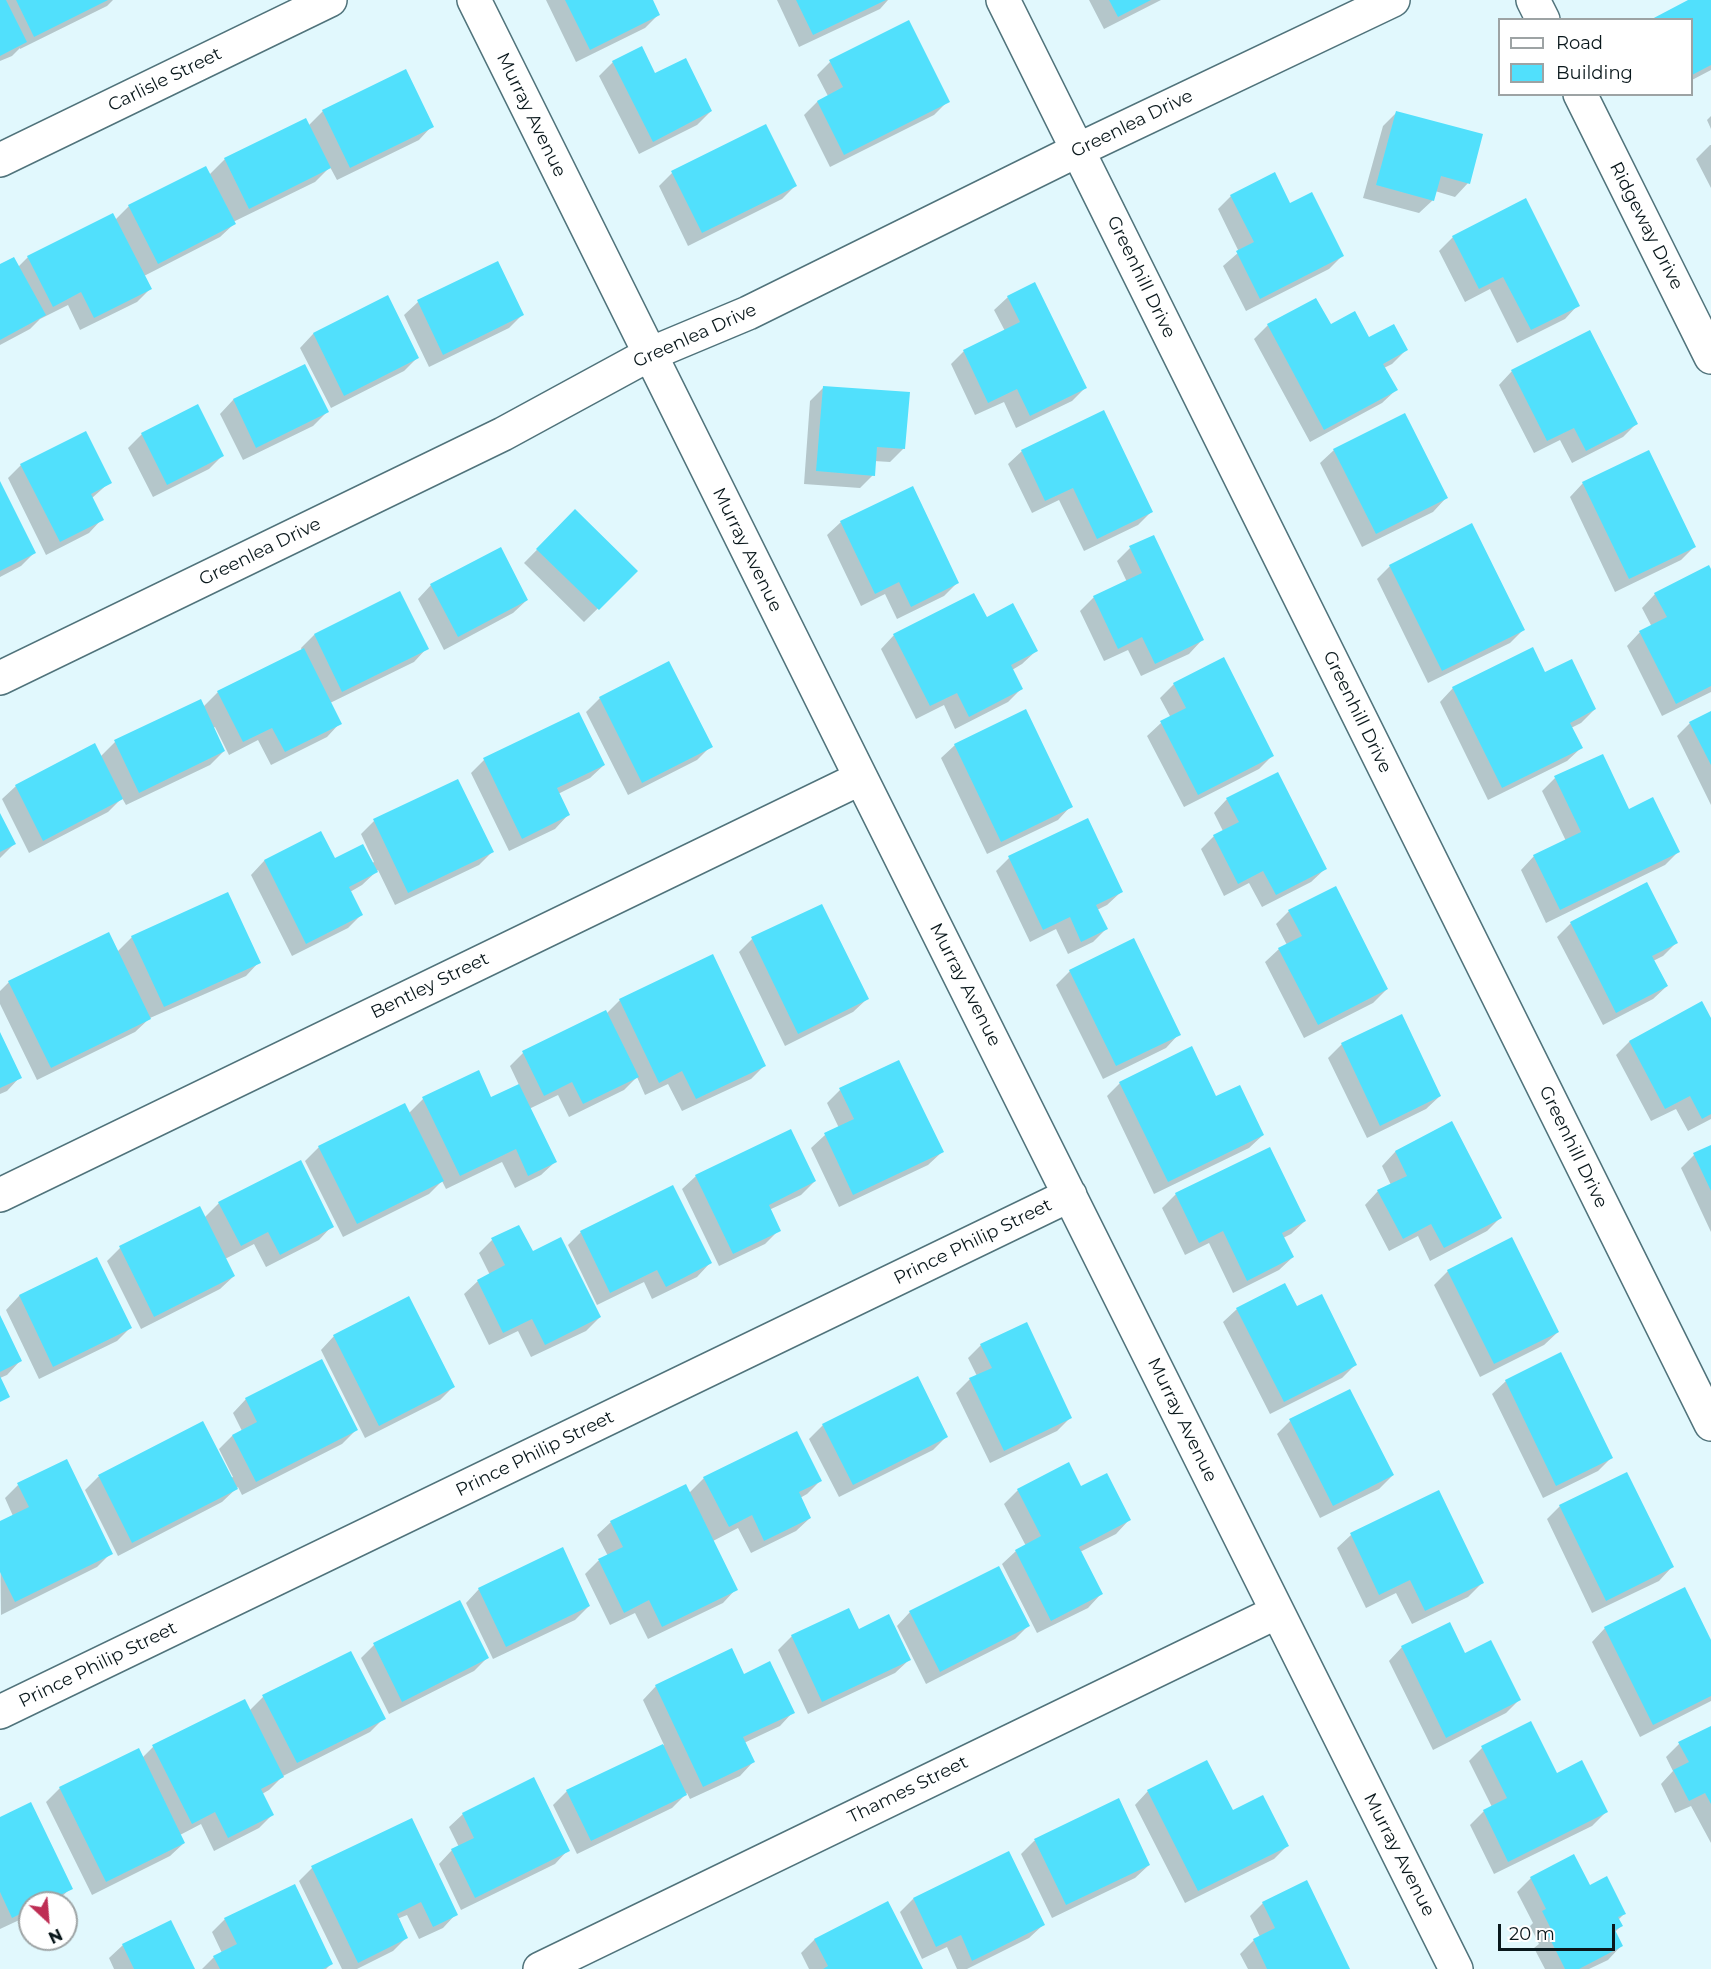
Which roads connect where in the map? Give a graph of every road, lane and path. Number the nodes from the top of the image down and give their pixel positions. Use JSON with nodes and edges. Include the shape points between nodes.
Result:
{"nodes":[{"id":1,"x":330,"y":0,"type":"edge"},
{"id":2,"x":474,"y":0,"type":"edge"},
{"id":3,"x":1003,"y":0,"type":"edge"},
{"id":4,"x":1393,"y":0,"type":"edge"},
{"id":5,"x":1533,"y":0,"type":"edge"},
{"id":6,"x":1542,"y":18,"type":"edge"},
{"id":7,"x":1581,"y":96,"type":"edge"},
{"id":8,"x":1078,"y":150,"type":"junction"},
{"id":9,"x":0,"y":160,"type":"edge"},
{"id":10,"x":651,"y":354,"type":"junction"},
{"id":11,"x":1711,"y":357,"type":"edge"},
{"id":12,"x":0,"y":678,"type":"edge"},
{"id":13,"x":861,"y":778,"type":"junction"},
{"id":14,"x":0,"y":1195,"type":"edge"},
{"id":15,"x":1070,"y":1195,"type":"junction"},
{"id":16,"x":1711,"y":1424,"type":"edge"},
{"id":17,"x":1277,"y":1612,"type":"junction"},
{"id":18,"x":0,"y":1713,"type":"edge"},
{"id":19,"x":540,"y":1969,"type":"edge"},
{"id":20,"x":1456,"y":1969,"type":"edge"}],
"edges":[{"from":1,"to":9,"type":"street","name":"Carlisle Street"},
{"from":2,"to":10,"type":"street","name":"Murray Avenue"},
{"from":3,"to":8,"type":"street","name":"Greenhill Drive"},
{"from":4,"to":8,"type":"street","name":"Greenlea Drive"},
{"from":5,"to":6,"type":"street"},
{"from":7,"to":11,"type":"street","name":"Ridgeway Drive"},
{"from":8,"to":10,"type":"street","name":"Greenlea Drive","via":[[748,313]]},
{"from":8,"to":16,"type":"street","name":"Greenhill Drive"},
{"from":10,"to":12,"type":"street","name":"Greenlea Drive","via":[[503,434]]},
{"from":10,"to":13,"type":"street","name":"Murray Avenue"},
{"from":13,"to":14,"type":"street","name":"Bentley Street"},
{"from":13,"to":15,"type":"street","name":"Murray Avenue"},
{"from":15,"to":17,"type":"street","name":"Murray Avenue"},
{"from":15,"to":18,"type":"street","name":"Prince Philip Street"},
{"from":17,"to":19,"type":"street","name":"Thames Street"},
{"from":17,"to":20,"type":"street","name":"Murray Avenue"}]}
